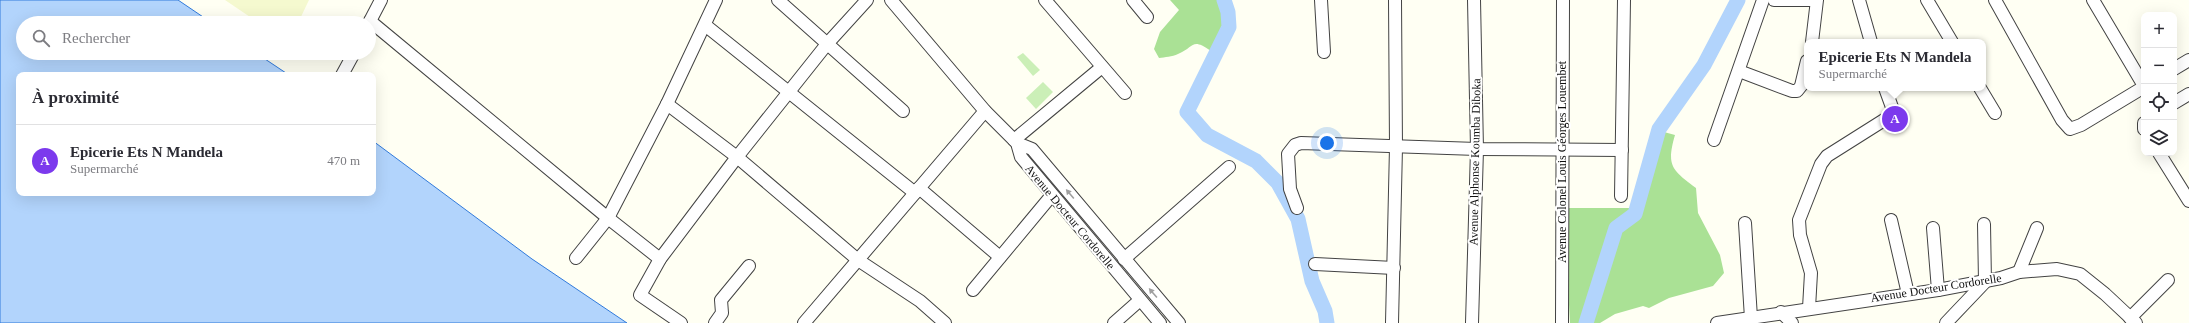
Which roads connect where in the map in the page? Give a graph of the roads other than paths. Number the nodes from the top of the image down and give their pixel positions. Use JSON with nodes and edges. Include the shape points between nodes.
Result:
{"nodes":[{"id":1,"x":381,"y":0,"type":"edge"},
{"id":2,"x":716,"y":0,"type":"edge"},
{"id":3,"x":778,"y":0,"type":"edge"},
{"id":4,"x":867,"y":0,"type":"edge"},
{"id":5,"x":891,"y":0,"type":"edge"},
{"id":6,"x":1045,"y":0,"type":"edge"},
{"id":7,"x":1133,"y":0,"type":"edge"},
{"id":8,"x":1321,"y":0,"type":"edge"},
{"id":9,"x":1395,"y":0,"type":"edge"},
{"id":10,"x":1474,"y":0,"type":"edge"},
{"id":11,"x":1563,"y":0,"type":"edge"},
{"id":12,"x":1624,"y":0,"type":"edge"},
{"id":13,"x":1763,"y":0,"type":"edge"},
{"id":14,"x":1774,"y":0,"type":"edge"},
{"id":15,"x":1812,"y":0,"type":"edge"},
{"id":16,"x":1817,"y":0,"type":"edge"},
{"id":17,"x":1859,"y":0,"type":"edge"},
{"id":18,"x":1927,"y":0,"type":"edge"},
{"id":19,"x":1995,"y":0,"type":"edge"},
{"id":20,"x":2093,"y":0,"type":"edge"},
{"id":21,"x":373,"y":16,"type":"edge"},
{"id":22,"x":1147,"y":17,"type":"dead end"},
{"id":23,"x":705,"y":25,"type":"junction"},
{"id":24,"x":376,"y":27,"type":"edge"},
{"id":25,"x":1812,"y":39,"type":"edge"},
{"id":26,"x":1870,"y":39,"type":"edge"},
{"id":27,"x":1950,"y":39,"type":"edge"},
{"id":28,"x":828,"y":44,"type":"junction"},
{"id":29,"x":1324,"y":52,"type":"dead end"},
{"id":30,"x":350,"y":60,"type":"edge"},
{"id":31,"x":2189,"y":60,"type":"edge"},
{"id":32,"x":1102,"y":67,"type":"junction"},
{"id":33,"x":2177,"y":68,"type":"edge"},
{"id":34,"x":344,"y":72,"type":"edge"},
{"id":35,"x":1738,"y":72,"type":"junction"},
{"id":36,"x":1804,"y":74,"type":"edge"},
{"id":37,"x":2143,"y":84,"type":"edge"},
{"id":38,"x":2141,"y":88,"type":"edge"},
{"id":39,"x":1886,"y":91,"type":"edge"},
{"id":40,"x":1982,"y":91,"type":"edge"},
{"id":41,"x":788,"y":92,"type":"junction"},
{"id":42,"x":1125,"y":93,"type":"dead end"},
{"id":43,"x":2189,"y":94,"type":"edge"},
{"id":44,"x":2177,"y":101,"type":"edge"},
{"id":45,"x":667,"y":104,"type":"junction"},
{"id":46,"x":903,"y":111,"type":"dead end"},
{"id":47,"x":985,"y":111,"type":"junction"},
{"id":48,"x":1995,"y":113,"type":"dead end"},
{"id":49,"x":1714,"y":140,"type":"dead end"},
{"id":50,"x":1016,"y":141,"type":"junction"},
{"id":51,"x":1396,"y":147,"type":"junction"},
{"id":52,"x":1477,"y":149,"type":"junction"},
{"id":53,"x":1562,"y":150,"type":"junction"},
{"id":54,"x":1622,"y":150,"type":"junction"},
{"id":55,"x":2161,"y":156,"type":"edge"},
{"id":56,"x":737,"y":157,"type":"junction"},
{"id":57,"x":1229,"y":167,"type":"dead end"},
{"id":58,"x":917,"y":190,"type":"junction"},
{"id":59,"x":1052,"y":195,"type":"junction"},
{"id":60,"x":1620,"y":196,"type":"dead end"},
{"id":61,"x":2189,"y":201,"type":"edge"},
{"id":62,"x":1297,"y":208,"type":"dead end"},
{"id":63,"x":608,"y":218,"type":"junction"},
{"id":64,"x":1891,"y":220,"type":"dead end"},
{"id":65,"x":1745,"y":224,"type":"dead end"},
{"id":66,"x":1984,"y":224,"type":"dead end"},
{"id":67,"x":1933,"y":228,"type":"dead end"},
{"id":68,"x":2037,"y":228,"type":"dead end"},
{"id":69,"x":1000,"y":257,"type":"junction"},
{"id":70,"x":576,"y":258,"type":"dead end"},
{"id":71,"x":660,"y":259,"type":"junction"},
{"id":72,"x":1124,"y":259,"type":"junction"},
{"id":73,"x":858,"y":260,"type":"junction"},
{"id":74,"x":1315,"y":264,"type":"dead end"},
{"id":75,"x":749,"y":266,"type":"dead end"},
{"id":76,"x":1394,"y":268,"type":"junction"},
{"id":77,"x":2019,"y":272,"type":"junction"},
{"id":78,"x":2168,"y":280,"type":"dead end"},
{"id":79,"x":1985,"y":282,"type":"junction"},
{"id":80,"x":973,"y":290,"type":"dead end"},
{"id":81,"x":1938,"y":290,"type":"junction"},
{"id":82,"x":1908,"y":294,"type":"junction"},
{"id":83,"x":1140,"y":300,"type":"junction"},
{"id":84,"x":1809,"y":308,"type":"junction"},
{"id":85,"x":1781,"y":312,"type":"junction"},
{"id":86,"x":1758,"y":319,"type":"edge"},
{"id":87,"x":2133,"y":320,"type":"edge"},
{"id":88,"x":1953,"y":321,"type":"edge"},
{"id":89,"x":682,"y":323,"type":"edge"},
{"id":90,"x":715,"y":323,"type":"edge"},
{"id":91,"x":804,"y":323,"type":"edge"},
{"id":92,"x":945,"y":323,"type":"edge"},
{"id":93,"x":1114,"y":323,"type":"edge"},
{"id":94,"x":1160,"y":323,"type":"edge"},
{"id":95,"x":1178,"y":323,"type":"edge"},
{"id":96,"x":1392,"y":323,"type":"edge"},
{"id":97,"x":1472,"y":323,"type":"edge"},
{"id":98,"x":1562,"y":323,"type":"edge"},
{"id":99,"x":1717,"y":323,"type":"edge"},
{"id":100,"x":1792,"y":323,"type":"edge"}],
"edges":[{"from":1,"to":21,"type":"street"},
{"from":2,"to":23,"type":"street"},
{"from":3,"to":28,"type":"street"},
{"from":4,"to":28,"type":"street"},
{"from":5,"to":47,"type":"street","name":"Avenue Docteur Cordorelle"},
{"from":6,"to":32,"type":"street"},
{"from":7,"to":22,"type":"street"},
{"from":8,"to":29,"type":"street"},
{"from":9,"to":51,"type":"street"},
{"from":10,"to":52,"type":"street","name":"Avenue Alphonse Koumba Diboka"},
{"from":11,"to":53,"type":"street","name":"Avenue Colonel Louis Géorges Louembet"},
{"from":12,"to":54,"type":"street"},
{"from":13,"to":35,"type":"street"},
{"from":14,"to":15,"type":"street"},
{"from":16,"to":25,"type":"street"},
{"from":17,"to":26,"type":"street"},
{"from":18,"to":27,"type":"street"},
{"from":19,"to":38,"type":"street","via":[[2062,120],[2070,129],[2081,125]]},
{"from":20,"to":37,"type":"street"},
{"from":23,"to":41,"type":"street"},
{"from":23,"to":45,"type":"street"},
{"from":24,"to":63,"type":"street"},
{"from":28,"to":41,"type":"street"},
{"from":28,"to":46,"type":"street"},
{"from":30,"to":34,"type":"street"},
{"from":31,"to":33,"type":"street"},
{"from":32,"to":42,"type":"street"},
{"from":32,"to":50,"type":"street"},
{"from":35,"to":36,"type":"street","via":[[1792,91],[1797,91],[1801,86]]},
{"from":35,"to":49,"type":"street"},
{"from":39,"to":84,"type":"street","via":[[1893,110],[1892,115],[1827,156],[1821,164],[1802,212],[1799,227],[1811,273]]},
{"from":40,"to":48,"type":"street"},
{"from":41,"to":56,"type":"street"},
{"from":41,"to":58,"type":"street"},
{"from":43,"to":44,"type":"street"},
{"from":45,"to":56,"type":"street"},
{"from":45,"to":63,"type":"street"},
{"from":47,"to":50,"type":"street","name":"Avenue Docteur Cordorelle"},
{"from":47,"to":58,"type":"street"},
{"from":50,"to":59,"type":"street","name":"Avenue Docteur Cordorelle","via":[[1021,157]]},
{"from":72,"to":50,"type":"street","one_way":true,"via":[[1032,149]]},
{"from":51,"to":52,"type":"street"},
{"from":51,"to":62,"type":"street","via":[[1309,143],[1295,145],[1288,154],[1288,160],[1290,189]]},
{"from":51,"to":76,"type":"street"},
{"from":52,"to":53,"type":"street"},
{"from":52,"to":97,"type":"street","name":"Avenue Alphonse Koumba Diboka"},
{"from":53,"to":54,"type":"street"},
{"from":53,"to":98,"type":"street","name":"Avenue Colonel Louis Géorges Louembet"},
{"from":54,"to":60,"type":"street"},
{"from":55,"to":61,"type":"street"},
{"from":56,"to":71,"type":"street"},
{"from":56,"to":73,"type":"street"},
{"from":57,"to":72,"type":"street"},
{"from":58,"to":69,"type":"street"},
{"from":58,"to":73,"type":"street"},
{"from":59,"to":69,"type":"street"},
{"from":59,"to":83,"type":"street","name":"Avenue Docteur Cordorelle"},
{"from":63,"to":70,"type":"street"},
{"from":63,"to":71,"type":"street"},
{"from":64,"to":82,"type":"street"},
{"from":65,"to":86,"type":"street"},
{"from":66,"to":79,"type":"street"},
{"from":67,"to":81,"type":"street"},
{"from":68,"to":77,"type":"street"},
{"from":69,"to":80,"type":"street"},
{"from":71,"to":89,"type":"street","via":[[640,295]]},
{"from":95,"to":72,"type":"street","one_way":true},
{"from":73,"to":91,"type":"street"},
{"from":73,"to":92,"type":"street","via":[[920,301]]},
{"from":74,"to":76,"type":"street"},
{"from":75,"to":90,"type":"street","via":[[721,300],[722,313]]},
{"from":76,"to":96,"type":"street"},
{"from":77,"to":79,"type":"street","name":"Avenue Docteur Cordorelle"},
{"from":77,"to":87,"type":"street","name":"Avenue Docteur Cordorelle","via":[[2057,269],[2080,274]]},
{"from":78,"to":87,"type":"street"},
{"from":79,"to":81,"type":"street","name":"Avenue Docteur Cordorelle"},
{"from":79,"to":88,"type":"street"},
{"from":81,"to":82,"type":"street","name":"Avenue Docteur Cordorelle"},
{"from":82,"to":84,"type":"street","name":"Avenue Docteur Cordorelle"},
{"from":83,"to":93,"type":"street"},
{"from":83,"to":94,"type":"street","name":"Avenue Docteur Cordorelle"},
{"from":84,"to":85,"type":"street","name":"Avenue Docteur Cordorelle"},
{"from":85,"to":86,"type":"street","name":"Avenue Docteur Cordorelle"},
{"from":85,"to":100,"type":"street"},
{"from":86,"to":99,"type":"street","name":"Avenue Docteur Cordorelle"}]}
